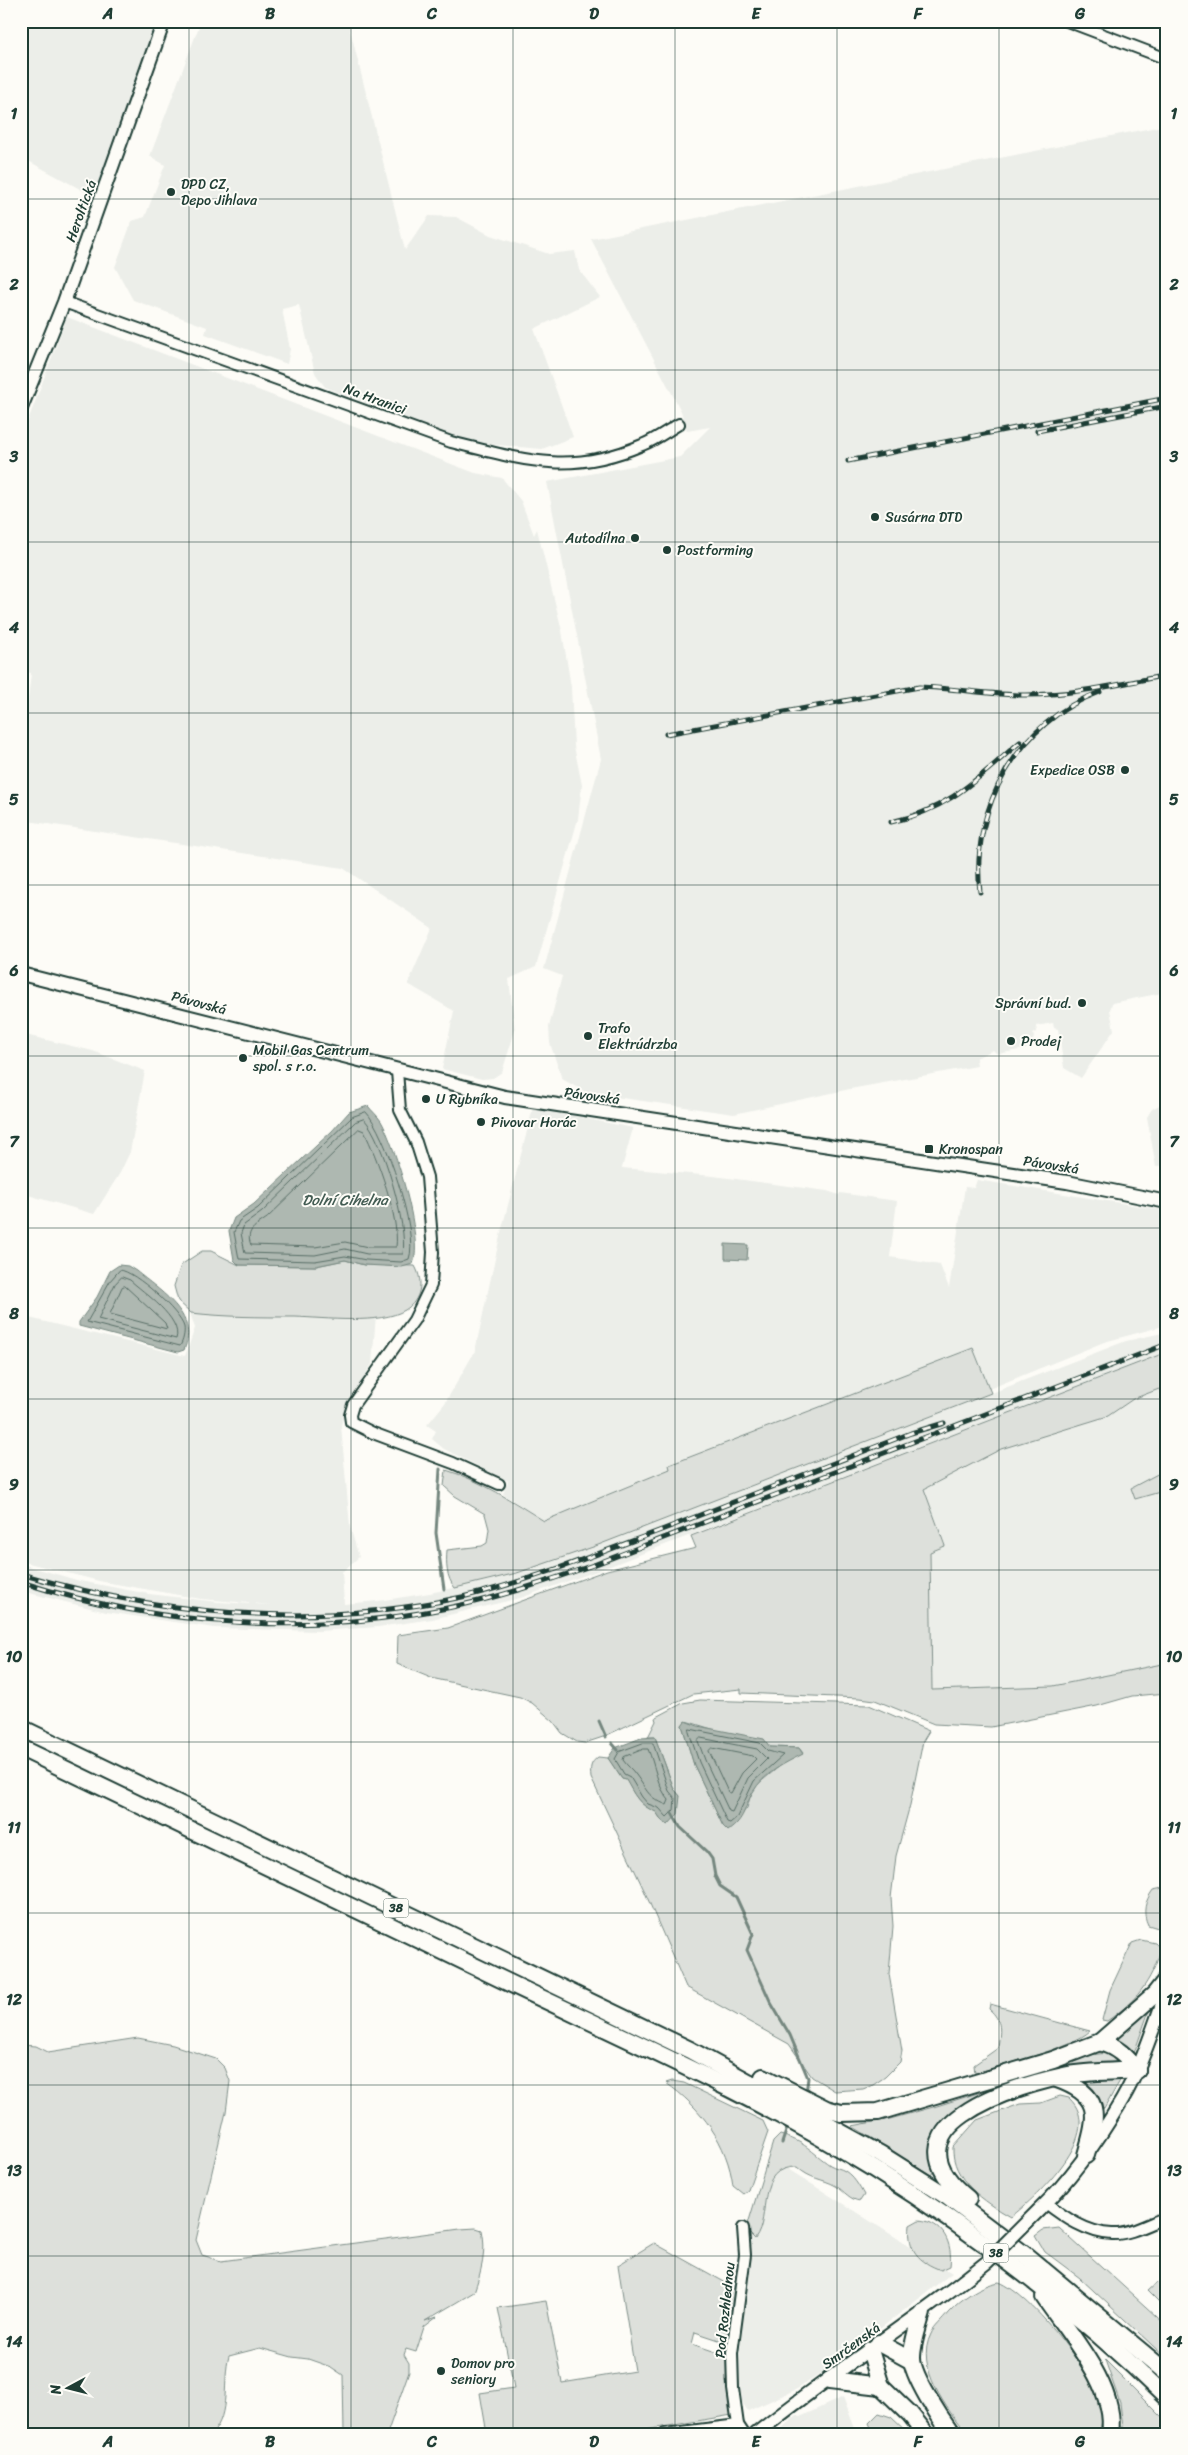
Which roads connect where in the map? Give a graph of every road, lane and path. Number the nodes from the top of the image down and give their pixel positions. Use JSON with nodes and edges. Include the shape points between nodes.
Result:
{"nodes":[{"id":1,"x":164,"y":21,"type":"edge"},
{"id":2,"x":1067,"y":21,"type":"edge"},
{"id":3,"x":1167,"y":59,"type":"edge"},
{"id":4,"x":64,"y":302,"type":"junction"},
{"id":5,"x":21,"y":408,"type":"edge"},
{"id":6,"x":678,"y":424,"type":"dead end"},
{"id":7,"x":21,"y":974,"type":"edge"},
{"id":8,"x":398,"y":1071,"type":"junction"},
{"id":9,"x":1167,"y":1202,"type":"edge"},
{"id":10,"x":498,"y":1484,"type":"dead end"},
{"id":11,"x":21,"y":1728,"type":"edge"},
{"id":12,"x":21,"y":1748,"type":"edge"},
{"id":13,"x":1167,"y":1979,"type":"edge"},
{"id":14,"x":1167,"y":1991,"type":"edge"},
{"id":15,"x":1100,"y":2042,"type":"junction"},
{"id":16,"x":1137,"y":2070,"type":"junction"},
{"id":17,"x":1057,"y":2079,"type":"junction"},
{"id":18,"x":768,"y":2094,"type":"junction"},
{"id":19,"x":813,"y":2118,"type":"junction"},
{"id":20,"x":1086,"y":2155,"type":"junction"},
{"id":21,"x":1043,"y":2207,"type":"junction"},
{"id":22,"x":1167,"y":2217,"type":"edge"},
{"id":23,"x":743,"y":2228,"type":"dead end"},
{"id":24,"x":1033,"y":2281,"type":"junction"},
{"id":25,"x":1090,"y":2309,"type":"junction"},
{"id":26,"x":922,"y":2312,"type":"junction"},
{"id":27,"x":875,"y":2346,"type":"junction"},
{"id":28,"x":912,"y":2361,"type":"junction"},
{"id":29,"x":1167,"y":2373,"type":"edge"},
{"id":30,"x":830,"y":2380,"type":"junction"},
{"id":31,"x":881,"y":2386,"type":"junction"},
{"id":32,"x":1167,"y":2398,"type":"edge"},
{"id":33,"x":741,"y":2430,"type":"edge"},
{"id":34,"x":665,"y":2434,"type":"edge"},
{"id":35,"x":756,"y":2434,"type":"edge"},
{"id":36,"x":926,"y":2434,"type":"edge"},
{"id":37,"x":952,"y":2434,"type":"edge"},
{"id":38,"x":1110,"y":2434,"type":"edge"}],
"edges":[{"from":1,"to":4,"type":"street","name":"Heroltická"},
{"from":2,"to":3,"type":"street"},
{"from":4,"to":5,"type":"street","name":"Heroltická"},
{"from":4,"to":6,"type":"street","name":"Na Hranici","via":[[451,442],[509,456],[546,463],[584,463],[644,445]]},
{"from":7,"to":8,"type":"street","name":"Pávovská"},
{"from":8,"to":9,"type":"street","name":"Pávovská","via":[[527,1101],[1067,1182]]},
{"from":8,"to":10,"type":"street","via":[[400,1110],[416,1142],[427,1177],[433,1252],[431,1285],[414,1320],[353,1405],[350,1415],[356,1426]]},
{"from":11,"to":18,"type":"highway","number":"38","via":[[690,2050]]},
{"from":12,"to":18,"type":"highway","number":"38","via":[[678,2064]]},
{"from":13,"to":15,"type":"highway","via":[[1155,1994]]},
{"from":14,"to":16,"type":"street","name":"Smrčenská"},
{"from":15,"to":16,"type":"highway","via":[[1125,2054]]},
{"from":15,"to":19,"type":"highway","via":[[878,2112]]},
{"from":16,"to":17,"type":"highway","via":[[1074,2074]]},
{"from":16,"to":20,"type":"street","name":"Smrčenská","via":[[1122,2100]]},
{"from":17,"to":20,"type":"highway","via":[[1078,2086],[1090,2098],[1094,2129]]},
{"from":17,"to":25,"type":"highway","via":[[988,2100],[959,2116],[940,2140],[940,2159],[943,2172],[953,2186]]},
{"from":18,"to":19,"type":"highway"},
{"from":18,"to":19,"type":"highway","number":"38"},
{"from":19,"to":24,"type":"highway","number":"38","via":[[872,2168],[969,2232]]},
{"from":19,"to":25,"type":"highway","number":"38","via":[[880,2154],[948,2197]]},
{"from":20,"to":21,"type":"street","name":"Smrčenská"},
{"from":21,"to":22,"type":"street","via":[[1069,2220],[1112,2234]]},
{"from":21,"to":26,"type":"street","name":"Smrčenská","bridge":true,"via":[[988,2262]]},
{"from":23,"to":33,"type":"street","name":"Pod Rozhlednou","via":[[745,2255],[732,2347],[733,2389]]},
{"from":24,"to":32,"type":"highway","number":"38","via":[[1100,2336]]},
{"from":24,"to":38,"type":"highway","via":[[1105,2390],[1112,2420]]},
{"from":25,"to":29,"type":"highway","number":"38"},
{"from":26,"to":27,"type":"street","name":"Smrčenská"},
{"from":26,"to":28,"type":"highway"},
{"from":27,"to":28,"type":"highway"},
{"from":27,"to":30,"type":"street","name":"Smrčenská"},
{"from":27,"to":31,"type":"highway"},
{"from":28,"to":37,"type":"highway","via":[[932,2404]]},
{"from":30,"to":31,"type":"highway"},
{"from":30,"to":35,"type":"street","name":"Smrčenská"},
{"from":31,"to":36,"type":"highway"},
{"from":33,"to":34,"type":"street","name":"Pod Rozhlednou"}]}
